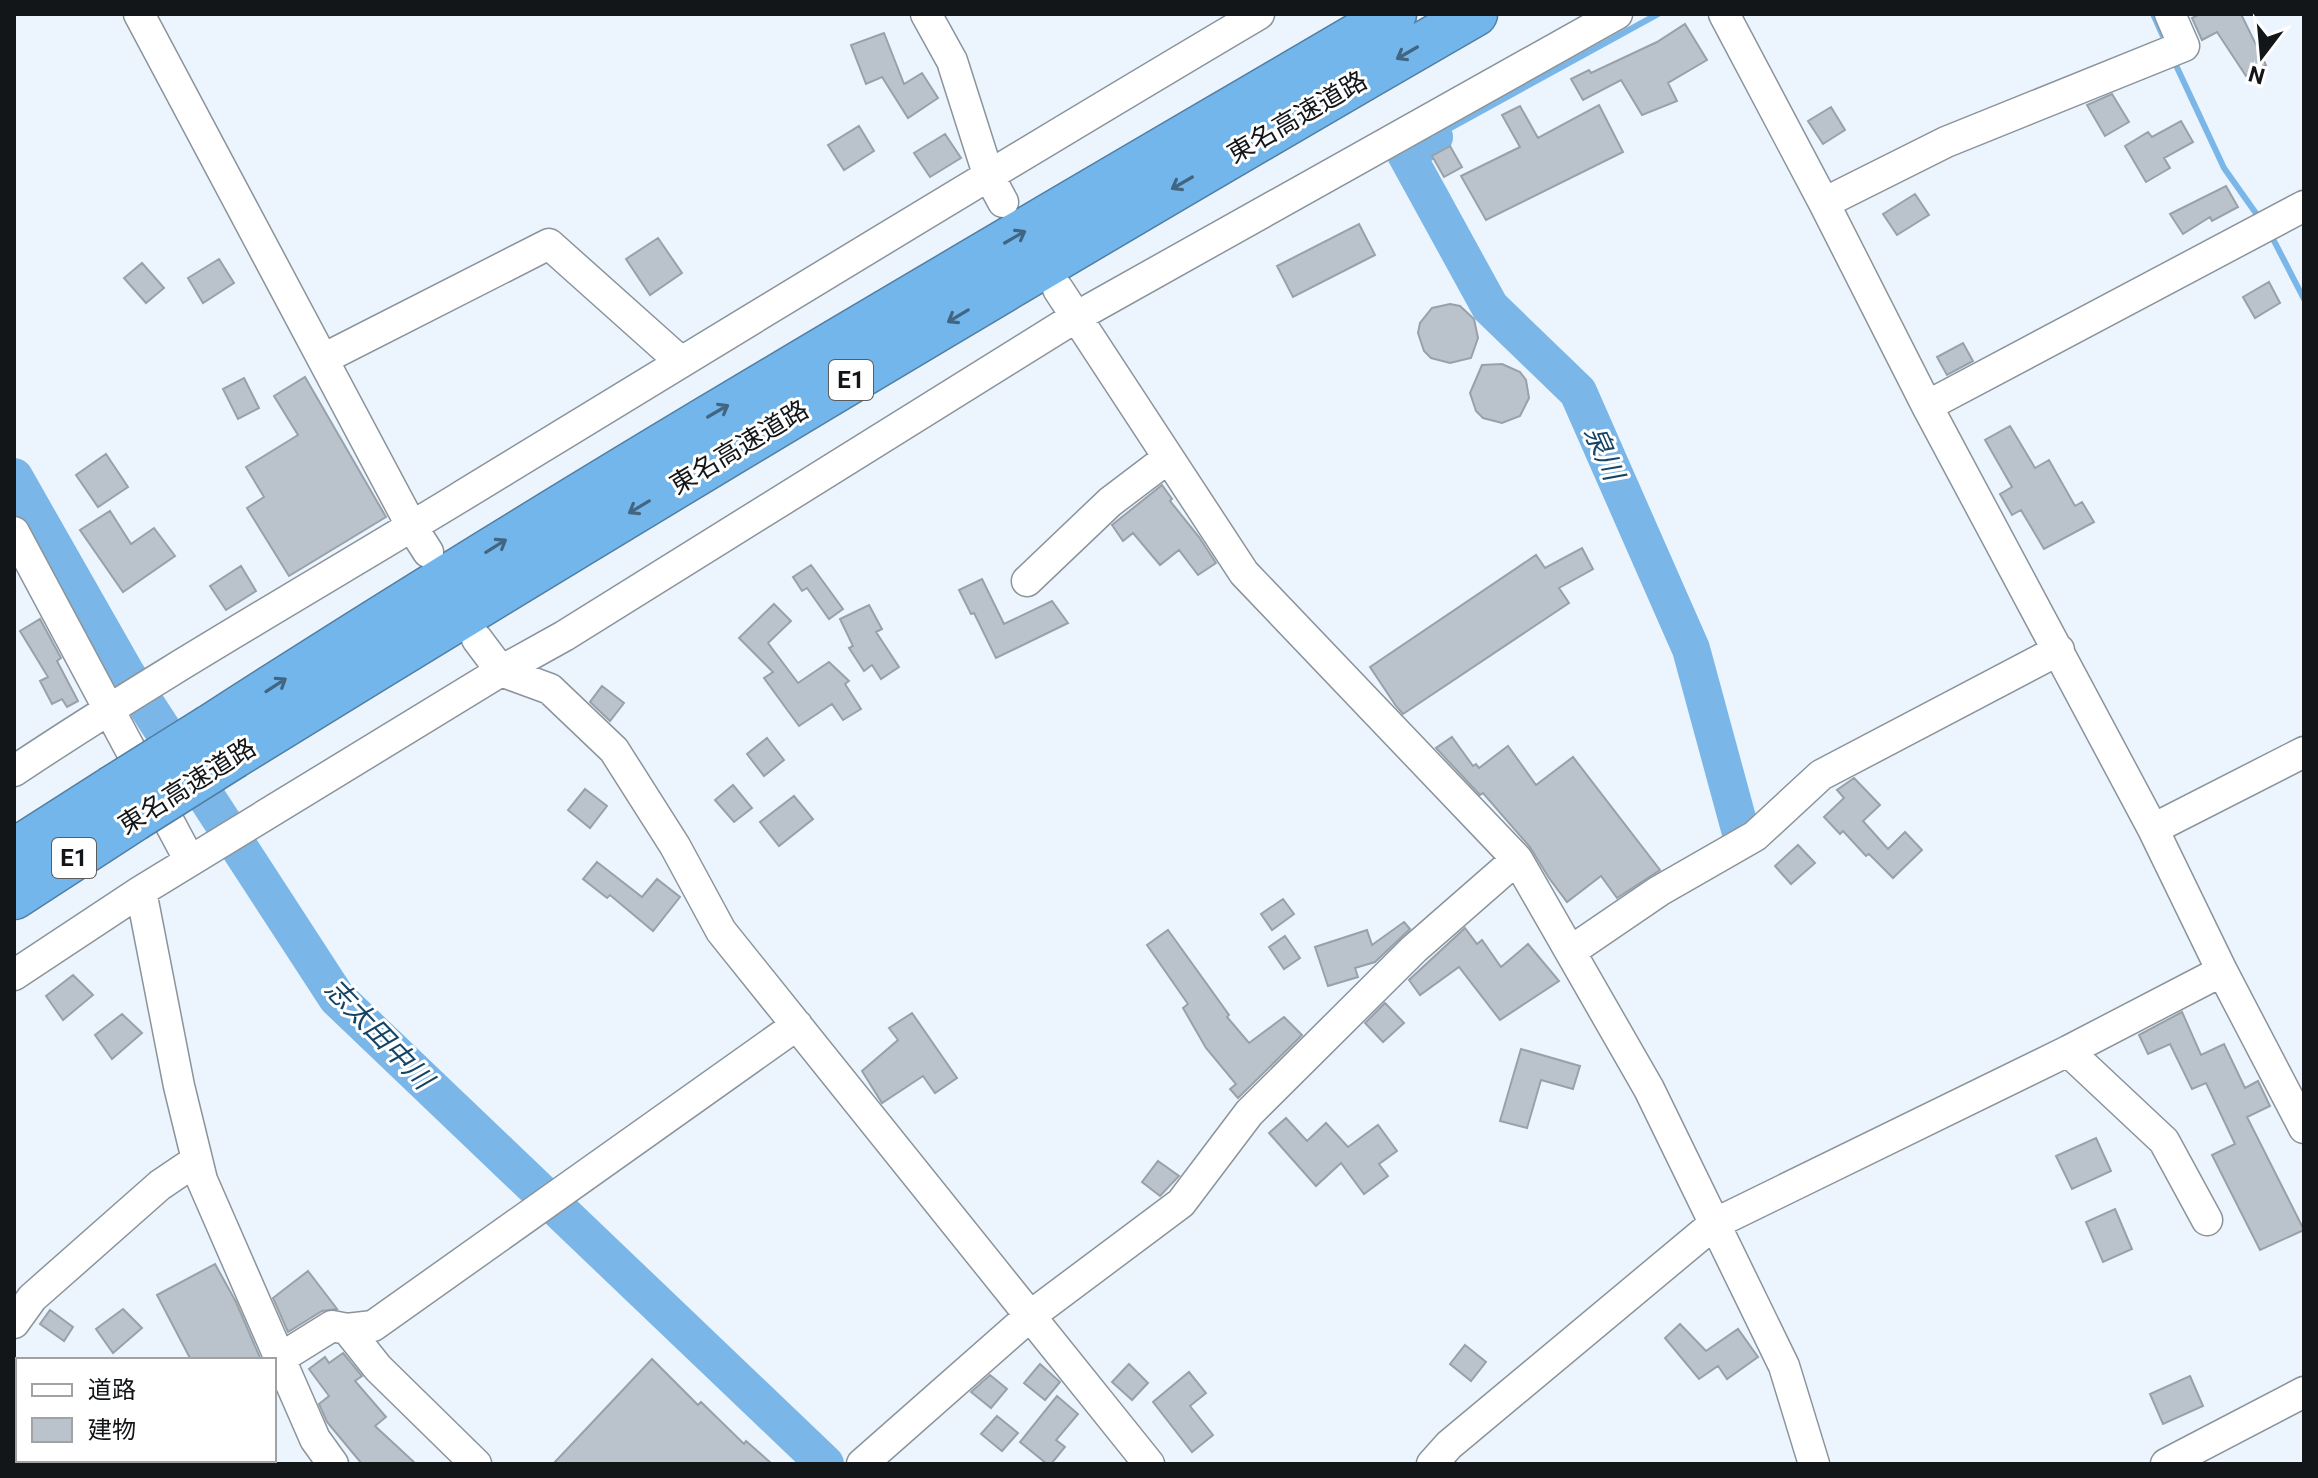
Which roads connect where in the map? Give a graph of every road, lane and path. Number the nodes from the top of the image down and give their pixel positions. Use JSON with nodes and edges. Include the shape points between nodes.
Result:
{"nodes":[{"id":1,"x":139,"y":14,"type":"edge"},
{"id":2,"x":926,"y":14,"type":"edge"},
{"id":3,"x":1259,"y":14,"type":"edge"},
{"id":4,"x":1394,"y":14,"type":"edge"},
{"id":5,"x":1475,"y":14,"type":"edge"},
{"id":6,"x":1617,"y":14,"type":"edge"},
{"id":7,"x":1724,"y":14,"type":"edge"},
{"id":8,"x":2170,"y":14,"type":"edge"},
{"id":9,"x":988,"y":174,"type":"junction"},
{"id":10,"x":1003,"y":202,"type":"dead end"},
{"id":11,"x":1824,"y":203,"type":"junction"},
{"id":12,"x":2304,"y":206,"type":"edge"},
{"id":13,"x":1058,"y":289,"type":"dead end"},
{"id":14,"x":1076,"y":317,"type":"junction"},
{"id":15,"x":323,"y":359,"type":"junction"},
{"id":16,"x":681,"y":362,"type":"junction"},
{"id":17,"x":1927,"y":406,"type":"junction"},
{"id":18,"x":1168,"y":458,"type":"junction"},
{"id":19,"x":14,"y":532,"type":"edge"},
{"id":20,"x":420,"y":539,"type":"junction"},
{"id":21,"x":1027,"y":581,"type":"dead end"},
{"id":22,"x":477,"y":639,"type":"dead end"},
{"id":23,"x":2059,"y":650,"type":"junction"},
{"id":24,"x":501,"y":671,"type":"junction"},
{"id":25,"x":108,"y":708,"type":"junction"},
{"id":26,"x":222,"y":741,"type":"junction"},
{"id":27,"x":2304,"y":752,"type":"edge"},
{"id":28,"x":14,"y":771,"type":"edge"},
{"id":29,"x":123,"y":804,"type":"junction"},
{"id":30,"x":2153,"y":829,"type":"junction"},
{"id":31,"x":14,"y":851,"type":"edge"},
{"id":32,"x":1517,"y":859,"type":"junction"},
{"id":33,"x":190,"y":861,"type":"junction"},
{"id":34,"x":141,"y":891,"type":"junction"},
{"id":35,"x":14,"y":897,"type":"edge"},
{"id":36,"x":1571,"y":951,"type":"junction"},
{"id":37,"x":2222,"y":971,"type":"junction"},
{"id":38,"x":14,"y":975,"type":"edge"},
{"id":39,"x":797,"y":1025,"type":"junction"},
{"id":40,"x":2068,"y":1051,"type":"junction"},
{"id":41,"x":2294,"y":1082,"type":"edge"},
{"id":42,"x":2304,"y":1128,"type":"edge"},
{"id":43,"x":197,"y":1160,"type":"junction"},
{"id":44,"x":2207,"y":1220,"type":"dead end"},
{"id":45,"x":1714,"y":1224,"type":"junction"},
{"id":46,"x":1030,"y":1316,"type":"junction"},
{"id":47,"x":14,"y":1323,"type":"edge"},
{"id":48,"x":347,"y":1329,"type":"junction"},
{"id":49,"x":279,"y":1359,"type":"junction"},
{"id":50,"x":2304,"y":1392,"type":"edge"},
{"id":51,"x":1449,"y":1458,"type":"edge"},
{"id":52,"x":333,"y":1464,"type":"edge"},
{"id":53,"x":476,"y":1464,"type":"edge"},
{"id":54,"x":862,"y":1464,"type":"edge"},
{"id":55,"x":1149,"y":1464,"type":"edge"},
{"id":56,"x":1814,"y":1464,"type":"edge"},
{"id":57,"x":2166,"y":1464,"type":"edge"}],
"edges":[{"from":1,"to":15,"type":"street"},
{"from":2,"to":9,"type":"street","via":[[952,61]]},
{"from":3,"to":9,"type":"street"},
{"from":26,"to":4,"type":"highway","name":"東名高速道路","number":"E1","one_way":true,"via":[[364,628],[670,439]]},
{"from":5,"to":26,"type":"highway","name":"東名高速道路","number":"E1","one_way":true,"via":[[1119,219],[571,548]]},
{"from":6,"to":14,"type":"street"},
{"from":7,"to":11,"type":"street"},
{"from":8,"to":11,"type":"street","via":[[2184,46],[1946,142]]},
{"from":9,"to":10,"type":"street"},
{"from":9,"to":16,"type":"street"},
{"from":11,"to":17,"type":"street"},
{"from":12,"to":17,"type":"street"},
{"from":13,"to":14,"type":"street"},
{"from":14,"to":18,"type":"street"},
{"from":14,"to":24,"type":"street"},
{"from":15,"to":16,"type":"street","via":[[549,244]]},
{"from":15,"to":20,"type":"street"},
{"from":16,"to":20,"type":"street"},
{"from":17,"to":23,"type":"street"},
{"from":18,"to":21,"type":"street","via":[[1110,502]]},
{"from":18,"to":32,"type":"street","via":[[1244,573]]},
{"from":19,"to":25,"type":"street"},
{"from":20,"to":25,"type":"street"},
{"from":22,"to":24,"type":"street"},
{"from":23,"to":30,"type":"street"},
{"from":23,"to":36,"type":"street","via":[[1821,775],[1755,836],[1659,891]]},
{"from":24,"to":33,"type":"street"},
{"from":24,"to":39,"type":"street","via":[[550,689],[614,750],[721,931]]},
{"from":25,"to":28,"type":"street"},
{"from":25,"to":33,"type":"street"},
{"from":26,"to":29,"type":"highway","name":"東名高速道路","number":"E1","bridge":true},
{"from":27,"to":30,"type":"street"},
{"from":29,"to":31,"type":"highway","name":"東名高速道路","number":"E1"},
{"from":29,"to":35,"type":"highway","name":"東名高速道路","number":"E1"},
{"from":30,"to":37,"type":"street"},
{"from":32,"to":36,"type":"street"},
{"from":32,"to":46,"type":"street","via":[[1414,949],[1249,1113],[1181,1203]]},
{"from":33,"to":34,"type":"street"},
{"from":34,"to":38,"type":"street"},
{"from":34,"to":43,"type":"street"},
{"from":36,"to":45,"type":"street","via":[[1649,1089]]},
{"from":37,"to":40,"type":"street"},
{"from":37,"to":41,"type":"street"},
{"from":39,"to":46,"type":"street"},
{"from":39,"to":48,"type":"street","via":[[373,1326]]},
{"from":40,"to":44,"type":"street","via":[[2164,1141]]},
{"from":40,"to":45,"type":"street"},
{"from":41,"to":42,"type":"street"},
{"from":43,"to":47,"type":"street","via":[[160,1185],[32,1298]]},
{"from":43,"to":49,"type":"street"},
{"from":45,"to":51,"type":"street"},
{"from":45,"to":56,"type":"street","via":[[1784,1366]]},
{"from":46,"to":54,"type":"street"},
{"from":46,"to":55,"type":"street"},
{"from":48,"to":49,"type":"street","via":[[332,1326]]},
{"from":48,"to":53,"type":"street","via":[[378,1368]]},
{"from":49,"to":52,"type":"street","via":[[315,1439]]},
{"from":50,"to":57,"type":"street"}]}
